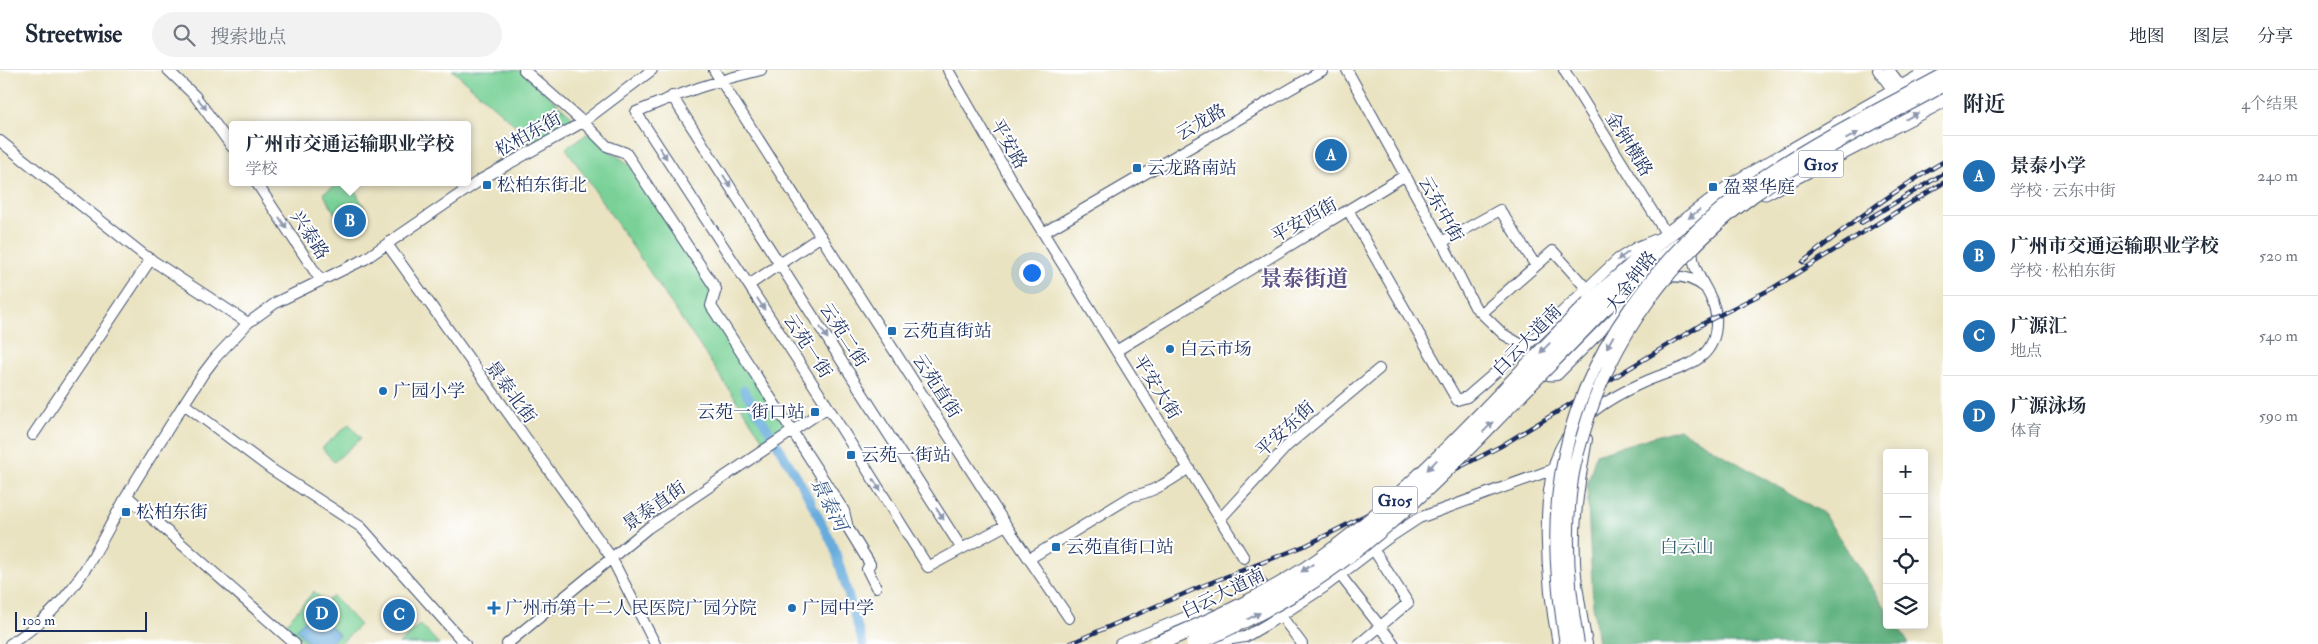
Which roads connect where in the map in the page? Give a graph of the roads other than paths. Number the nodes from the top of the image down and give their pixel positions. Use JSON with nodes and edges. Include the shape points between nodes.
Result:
{"nodes":[{"id":1,"x":168,"y":70,"type":"edge"},
{"id":2,"x":524,"y":70,"type":"edge"},
{"id":3,"x":652,"y":70,"type":"edge"},
{"id":4,"x":714,"y":70,"type":"edge"},
{"id":5,"x":761,"y":70,"type":"edge"},
{"id":6,"x":948,"y":70,"type":"edge"},
{"id":7,"x":1323,"y":70,"type":"edge"},
{"id":8,"x":1347,"y":70,"type":"edge"},
{"id":9,"x":1564,"y":70,"type":"edge"},
{"id":10,"x":1878,"y":70,"type":"edge"},
{"id":11,"x":1889,"y":70,"type":"edge"},
{"id":12,"x":1933,"y":70,"type":"edge"},
{"id":13,"x":1943,"y":75,"type":"edge"},
{"id":14,"x":721,"y":79,"type":"junction"},
{"id":15,"x":1943,"y":86,"type":"edge"},
{"id":16,"x":1898,"y":90,"type":"junction"},
{"id":17,"x":672,"y":96,"type":"junction"},
{"id":18,"x":1943,"y":100,"type":"edge"},
{"id":19,"x":583,"y":122,"type":"junction"},
{"id":20,"x":0,"y":142,"type":"edge"},
{"id":21,"x":229,"y":143,"type":"edge"},
{"id":22,"x":1404,"y":176,"type":"junction"},
{"id":23,"x":259,"y":186,"type":"edge"},
{"id":24,"x":471,"y":186,"type":"edge"},
{"id":25,"x":471,"y":186,"type":"edge"},
{"id":26,"x":1348,"y":210,"type":"junction"},
{"id":27,"x":1700,"y":230,"type":"junction"},
{"id":28,"x":1043,"y":233,"type":"junction"},
{"id":29,"x":1667,"y":235,"type":"junction"},
{"id":30,"x":821,"y":236,"type":"junction"},
{"id":31,"x":1442,"y":242,"type":"junction"},
{"id":32,"x":386,"y":244,"type":"junction"},
{"id":33,"x":151,"y":259,"type":"junction"},
{"id":34,"x":780,"y":264,"type":"junction"},
{"id":35,"x":1536,"y":266,"type":"junction"},
{"id":36,"x":1653,"y":277,"type":"junction"},
{"id":37,"x":321,"y":281,"type":"junction"},
{"id":38,"x":749,"y":284,"type":"junction"},
{"id":39,"x":1705,"y":289,"type":"junction"},
{"id":40,"x":1594,"y":300,"type":"junction"},
{"id":41,"x":1482,"y":314,"type":"junction"},
{"id":42,"x":248,"y":323,"type":"junction"},
{"id":43,"x":1525,"y":347,"type":"junction"},
{"id":44,"x":1116,"y":351,"type":"junction"},
{"id":45,"x":1379,"y":369,"type":"dead end"},
{"id":46,"x":184,"y":404,"type":"junction"},
{"id":47,"x":1602,"y":404,"type":"junction"},
{"id":48,"x":828,"y":407,"type":"junction"},
{"id":49,"x":793,"y":430,"type":"junction"},
{"id":50,"x":33,"y":435,"type":"dead end"},
{"id":51,"x":1189,"y":468,"type":"junction"},
{"id":52,"x":1554,"y":468,"type":"junction"},
{"id":53,"x":127,"y":496,"type":"junction"},
{"id":54,"x":1220,"y":519,"type":"junction"},
{"id":55,"x":1006,"y":525,"type":"junction"},
{"id":56,"x":962,"y":549,"type":"junction"},
{"id":57,"x":1377,"y":556,"type":"dead end"},
{"id":58,"x":610,"y":558,"type":"junction"},
{"id":59,"x":1244,"y":558,"type":"dead end"},
{"id":60,"x":1029,"y":559,"type":"junction"},
{"id":61,"x":1340,"y":576,"type":"junction"},
{"id":62,"x":1260,"y":581,"type":"dead end"},
{"id":63,"x":876,"y":587,"type":"dead end"},
{"id":64,"x":1284,"y":617,"type":"junction"},
{"id":65,"x":1069,"y":618,"type":"dead end"},
{"id":66,"x":1380,"y":626,"type":"junction"},
{"id":67,"x":1224,"y":643,"type":"edge"},
{"id":68,"x":10,"y":644,"type":"edge"},
{"id":69,"x":295,"y":644,"type":"edge"},
{"id":70,"x":465,"y":644,"type":"edge"},
{"id":71,"x":507,"y":644,"type":"edge"},
{"id":72,"x":654,"y":644,"type":"edge"},
{"id":73,"x":1120,"y":644,"type":"edge"},
{"id":74,"x":1157,"y":644,"type":"edge"},
{"id":75,"x":1194,"y":644,"type":"edge"},
{"id":76,"x":1302,"y":644,"type":"edge"},
{"id":77,"x":1359,"y":644,"type":"edge"},
{"id":78,"x":1394,"y":644,"type":"edge"},
{"id":79,"x":1558,"y":644,"type":"edge"},
{"id":80,"x":1566,"y":644,"type":"edge"},
{"id":81,"x":1578,"y":644,"type":"edge"},
{"id":82,"x":1587,"y":644,"type":"edge"}],
"edges":[{"from":1,"to":21,"type":"street","one_way":true,"via":[[195,96]]},
{"from":2,"to":19,"type":"street"},
{"from":3,"to":19,"type":"street","name":"松柏东街"},
{"from":4,"to":14,"type":"street","name":"云苑直街"},
{"from":5,"to":14,"type":"street"},
{"from":6,"to":28,"type":"street","name":"平安路"},
{"from":7,"to":28,"type":"street","name":"云龙路"},
{"from":8,"to":22,"type":"street","name":"云东中街"},
{"from":9,"to":29,"type":"street","name":"金钟横路"},
{"from":10,"to":16,"type":"street"},
{"from":11,"to":16,"type":"street"},
{"from":12,"to":16,"type":"highway","name":"白云大道南","number":"G105"},
{"from":13,"to":80,"type":"main road","name":"大金钟路","one_way":true,"bridge":true,"via":[[1788,161],[1743,191],[1684,243],[1625,316],[1578,410],[1561,474],[1556,553]]},
{"from":14,"to":17,"type":"street"},
{"from":14,"to":30,"type":"street","name":"云苑直街"},
{"from":81,"to":15,"type":"main road","name":"大金钟路","one_way":true,"bridge":true,"via":[[1567,553],[1572,476],[1589,413],[1603,379],[1641,311],[1684,257],[1752,197],[1798,166]]},
{"from":16,"to":29,"type":"highway","name":"白云大道南","number":"G105","one_way":true,"via":[[1740,181]]},
{"from":17,"to":34,"type":"street","name":"云苑二街","one_way":true},
{"from":17,"to":38,"type":"street","name":"云苑一街","one_way":true,"via":[[636,112]]},
{"from":27,"to":18,"type":"highway","name":"白云大道南","number":"G105","one_way":true,"via":[[1750,200]]},
{"from":19,"to":24,"type":"street","name":"松柏东街"},
{"from":19,"to":49,"type":"street","via":[[606,146],[626,153],[716,289],[711,306]]},
{"from":20,"to":33,"type":"street"},
{"from":22,"to":26,"type":"street"},
{"from":22,"to":31,"type":"street","name":"云东中街"},
{"from":23,"to":37,"type":"street","name":"兴泰路","one_way":true},
{"from":25,"to":32,"type":"street","name":"松柏东街"},
{"from":26,"to":43,"type":"street","name":"平安西街","via":[[1457,400],[1467,397]]},
{"from":26,"to":44,"type":"street","name":"平安西街"},
{"from":27,"to":36,"type":"street"},
{"from":27,"to":39,"type":"street","via":[[1694,239],[1693,260]]},
{"from":27,"to":40,"type":"highway","name":"白云大道南","number":"G105","via":[[1654,265]]},
{"from":28,"to":44,"type":"street","name":"平安大街"},
{"from":29,"to":40,"type":"highway","name":"白云大道南","number":"G105","one_way":true},
{"from":30,"to":34,"type":"street"},
{"from":30,"to":55,"type":"street","name":"云苑直街"},
{"from":31,"to":35,"type":"street","via":[[1500,210]]},
{"from":31,"to":41,"type":"street","name":"云东中街","via":[[1475,307]]},
{"from":32,"to":37,"type":"street","name":"松柏东街","via":[[350,268]]},
{"from":32,"to":58,"type":"street","name":"景泰北街"},
{"from":33,"to":42,"type":"street"},
{"from":33,"to":50,"type":"street"},
{"from":34,"to":38,"type":"street"},
{"from":34,"to":56,"type":"street","name":"云苑二街","one_way":true},
{"from":35,"to":40,"type":"street","via":[[1553,251]]},
{"from":35,"to":41,"type":"street"},
{"from":36,"to":39,"type":"street","via":[[1689,278]]},
{"from":36,"to":43,"type":"street","via":[[1558,376],[1544,375],[1536,369],[1526,358]]},
{"from":37,"to":42,"type":"street","name":"松柏东街","via":[[277,302]]},
{"from":38,"to":48,"type":"street","name":"云苑一街","one_way":true},
{"from":39,"to":47,"type":"street","via":[[1716,312],[1717,326],[1712,344],[1699,360],[1650,379]]},
{"from":40,"to":43,"type":"street"},
{"from":40,"to":74,"type":"highway","name":"白云大道南","number":"G105","one_way":true,"bridge":true,"via":[[1408,488],[1355,533],[1312,565],[1260,597]]},
{"from":75,"to":40,"type":"highway","name":"白云大道南","number":"G105","one_way":true,"bridge":true,"via":[[1265,611],[1386,527],[1430,486]]},
{"from":41,"to":43,"type":"street","name":"云东中街","via":[[1503,334]]},
{"from":42,"to":46,"type":"street","name":"松柏东街","via":[[216,356]]},
{"from":44,"to":51,"type":"street","name":"平安大街"},
{"from":45,"to":54,"type":"street","name":"平安东街","via":[[1287,446]]},
{"from":46,"to":53,"type":"street","name":"松柏东街"},
{"from":46,"to":70,"type":"street","via":[[272,469],[361,527]]},
{"from":47,"to":52,"type":"street","via":[[1576,426],[1563,443]]},
{"from":47,"to":82,"type":"street","via":[[1588,432],[1575,529],[1578,590]]},
{"from":48,"to":49,"type":"street","name":"景泰直街"},
{"from":48,"to":56,"type":"street","name":"云苑一街","one_way":true,"via":[[928,567]]},
{"from":49,"to":58,"type":"street","name":"景泰直街","via":[[677,508]]},
{"from":49,"to":63,"type":"street","via":[[844,511],[848,528],[870,564],[867,569]]},
{"from":51,"to":54,"type":"street","name":"平安大街"},
{"from":51,"to":60,"type":"street","via":[[1153,490],[1126,500]]},
{"from":52,"to":61,"type":"street","via":[[1419,518]]},
{"from":52,"to":79,"type":"street","via":[[1547,550]]},
{"from":53,"to":68,"type":"street","name":"松柏东街","via":[[71,591],[47,618]]},
{"from":53,"to":69,"type":"street"},
{"from":54,"to":59,"type":"street","name":"平安大街"},
{"from":55,"to":56,"type":"street"},
{"from":55,"to":60,"type":"street","name":"云苑直街"},
{"from":57,"to":66,"type":"street","via":[[1408,603]]},
{"from":58,"to":71,"type":"street","name":"景泰直街"},
{"from":58,"to":72,"type":"street","name":"景泰北街"},
{"from":60,"to":65,"type":"street","name":"云苑直街"},
{"from":61,"to":64,"type":"street"},
{"from":61,"to":66,"type":"street"},
{"from":62,"to":64,"type":"street"},
{"from":64,"to":67,"type":"street","via":[[1245,637]]},
{"from":64,"to":76,"type":"street"},
{"from":66,"to":77,"type":"street"},
{"from":66,"to":78,"type":"street"},
{"from":67,"to":73,"type":"street","via":[[1218,620],[1211,614],[1198,612]]}]}
